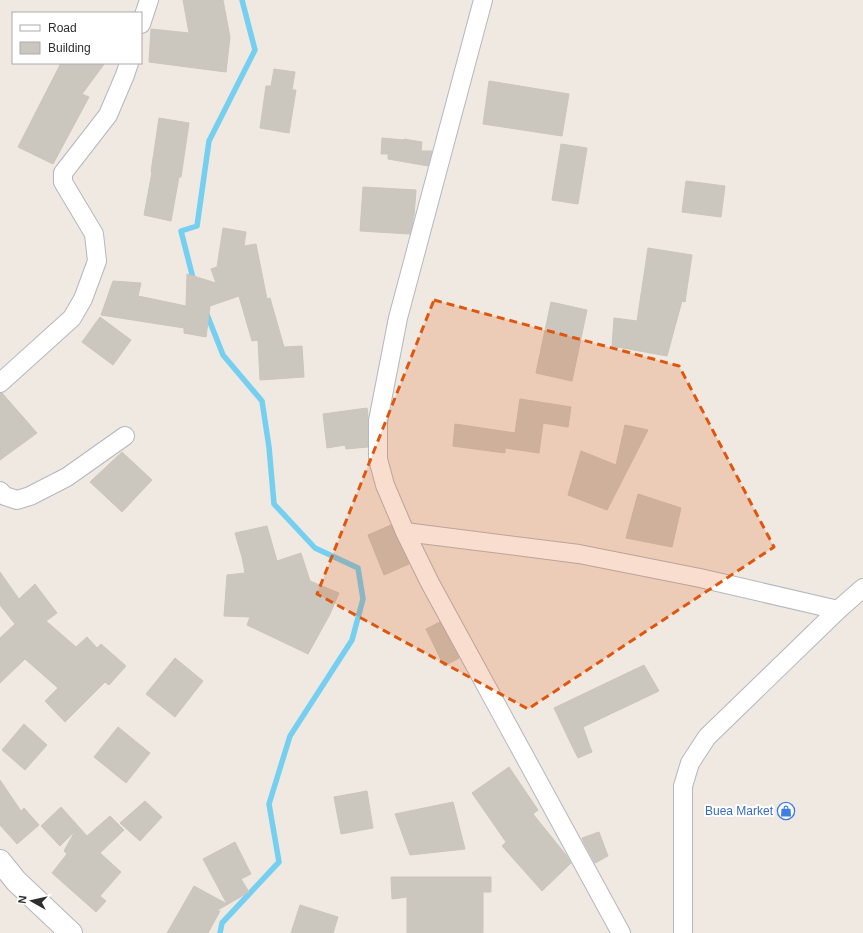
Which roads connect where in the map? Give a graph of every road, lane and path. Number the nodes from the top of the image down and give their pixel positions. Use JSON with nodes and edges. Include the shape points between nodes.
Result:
{"nodes":[{"id":1,"x":149,"y":0,"type":"edge"},
{"id":2,"x":483,"y":0,"type":"edge"},
{"id":3,"x":142,"y":21,"type":"edge"},
{"id":4,"x":128,"y":64,"type":"edge"},
{"id":5,"x":0,"y":383,"type":"edge"},
{"id":6,"x":125,"y":436,"type":"dead end"},
{"id":7,"x":0,"y":491,"type":"edge"},
{"id":8,"x":405,"y":532,"type":"junction"},
{"id":9,"x":863,"y":588,"type":"edge"},
{"id":10,"x":838,"y":610,"type":"junction"},
{"id":11,"x":0,"y":861,"type":"edge"},
{"id":12,"x":71,"y":933,"type":"edge"},
{"id":13,"x":621,"y":933,"type":"edge"},
{"id":14,"x":683,"y":933,"type":"edge"}],
"edges":[{"from":1,"to":3,"type":"street"},
{"from":2,"to":8,"type":"street","via":[[398,318],[378,421],[378,459],[385,485]]},
{"from":4,"to":5,"type":"street","via":[[108,115],[63,172],[63,182],[94,234],[97,261],[83,299],[72,318]]},
{"from":6,"to":7,"type":"street","via":[[67,477],[30,496],[17,500],[5,496]]},
{"from":8,"to":10,"type":"street","via":[[579,554],[700,578]]},
{"from":8,"to":13,"type":"street","via":[[430,583]]},
{"from":9,"to":10,"type":"street"},
{"from":10,"to":14,"type":"street","via":[[707,737],[690,763],[683,786]]},
{"from":11,"to":12,"type":"street","via":[[16,881]]}]}
